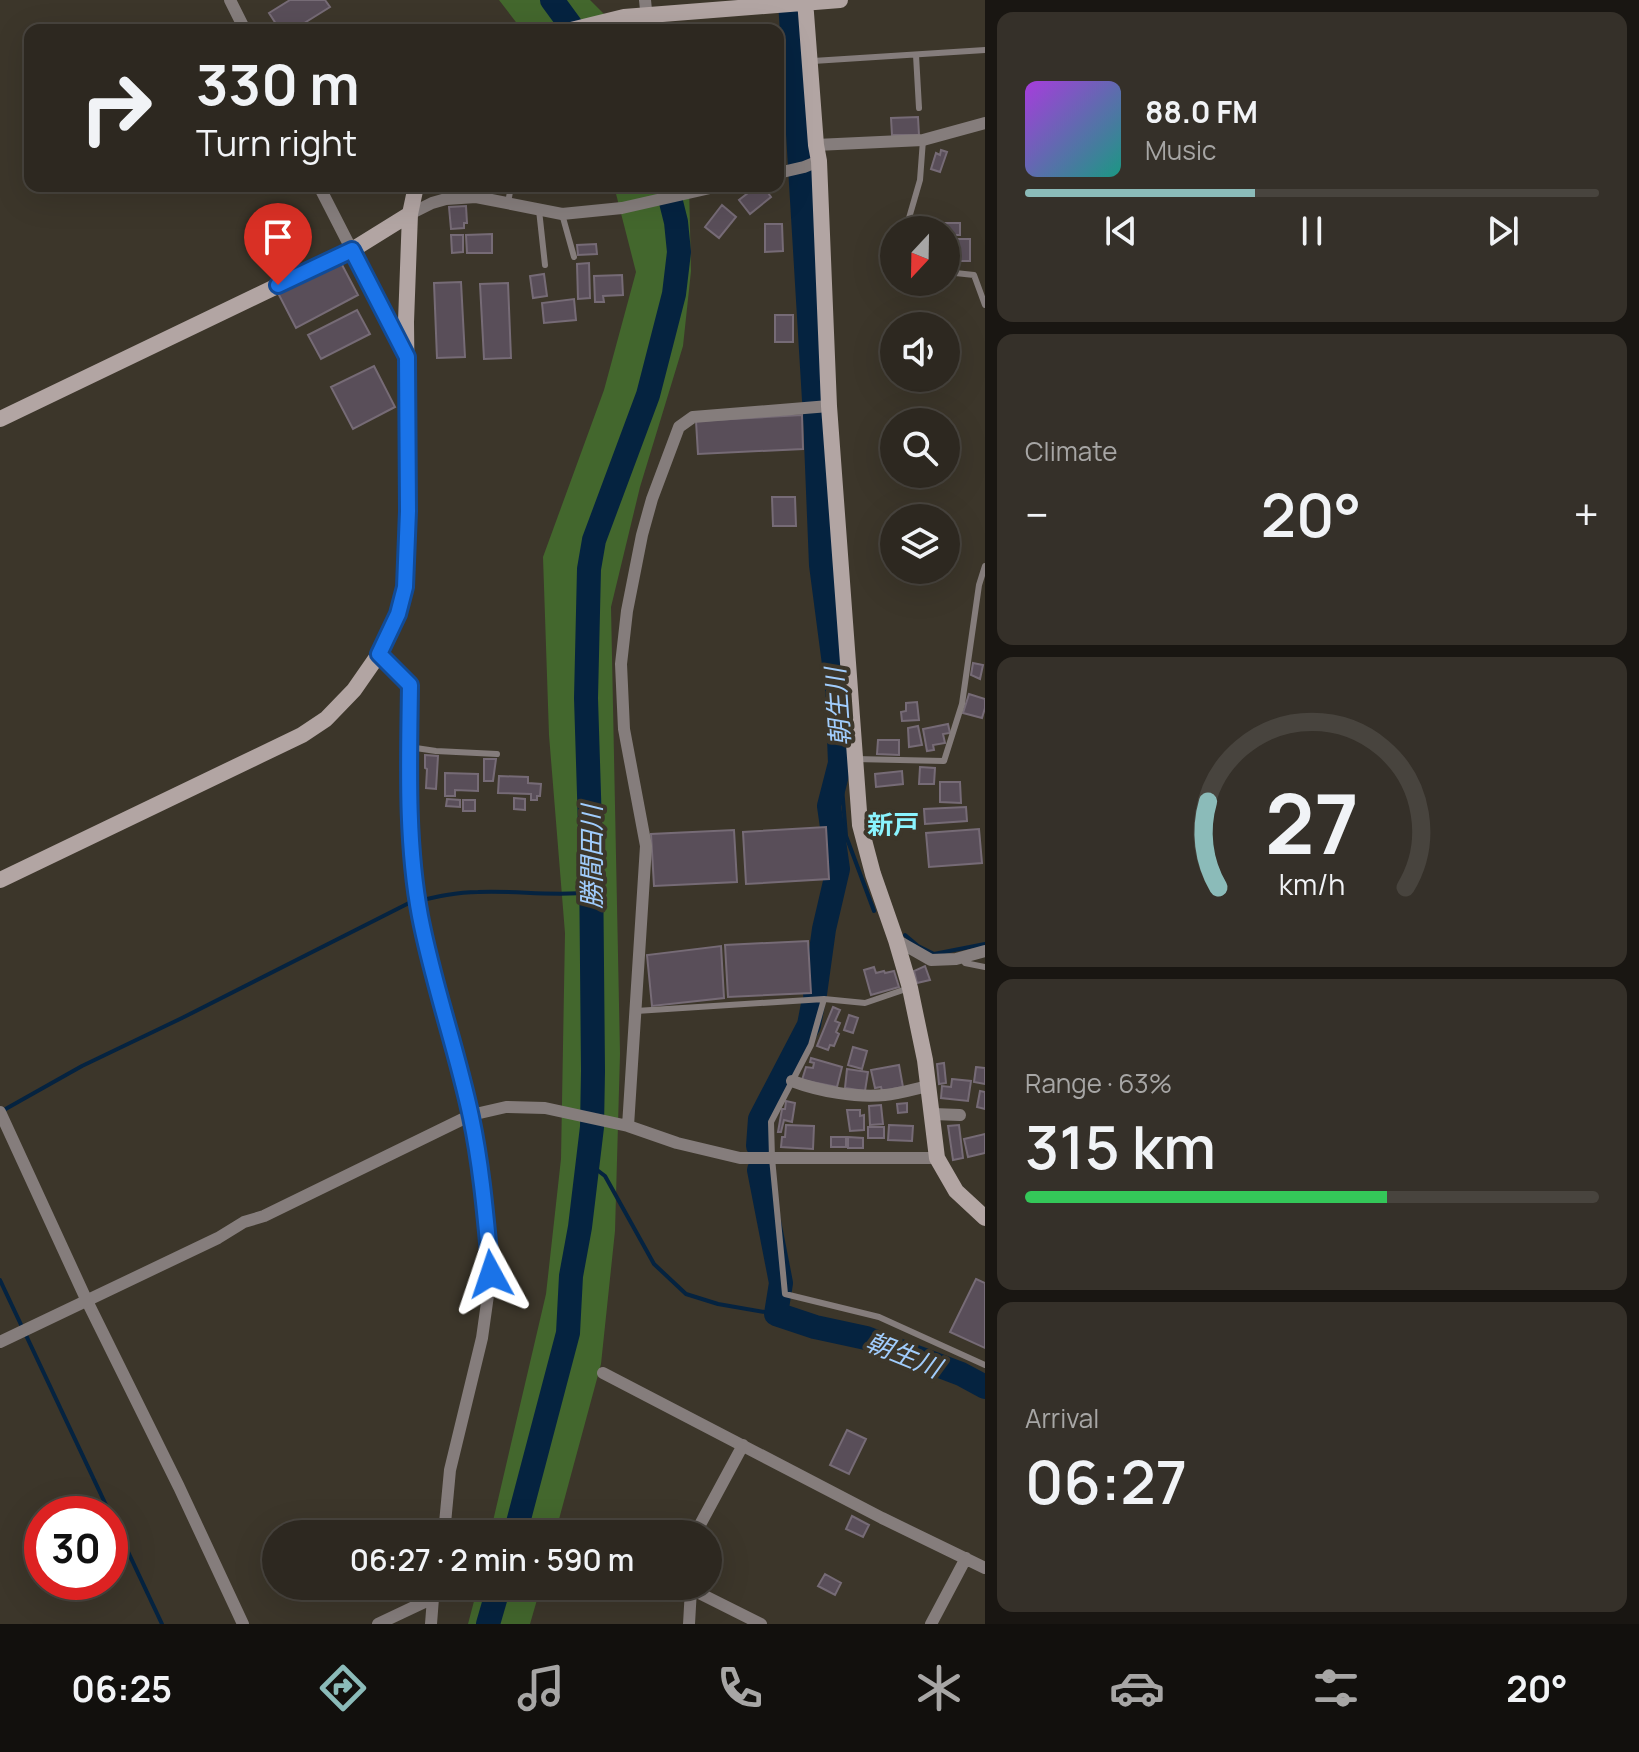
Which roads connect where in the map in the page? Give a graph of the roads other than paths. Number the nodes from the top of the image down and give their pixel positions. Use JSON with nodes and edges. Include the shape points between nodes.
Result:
{"nodes":[{"id":1,"x":230,"y":0,"type":"edge"},
{"id":2,"x":840,"y":0,"type":"edge"},
{"id":3,"x":806,"y":1,"type":"edge"},
{"id":4,"x":646,"y":15,"type":"edge"},
{"id":5,"x":242,"y":24,"type":"edge"},
{"id":6,"x":595,"y":24,"type":"edge"},
{"id":7,"x":985,"y":50,"type":"edge"},
{"id":8,"x":916,"y":55,"type":"junction"},
{"id":9,"x":809,"y":62,"type":"junction"},
{"id":10,"x":919,"y":108,"type":"dead end"},
{"id":11,"x":985,"y":123,"type":"edge"},
{"id":12,"x":923,"y":140,"type":"junction"},
{"id":13,"x":813,"y":158,"type":"junction"},
{"id":14,"x":784,"y":168,"type":"edge"},
{"id":15,"x":322,"y":192,"type":"edge"},
{"id":16,"x":415,"y":192,"type":"edge"},
{"id":17,"x":510,"y":192,"type":"edge"},
{"id":18,"x":697,"y":192,"type":"edge"},
{"id":19,"x":508,"y":203,"type":"junction"},
{"id":20,"x":539,"y":210,"type":"junction"},
{"id":21,"x":410,"y":214,"type":"junction"},
{"id":22,"x":562,"y":214,"type":"junction"},
{"id":23,"x":910,"y":216,"type":"edge"},
{"id":24,"x":352,"y":250,"type":"junction"},
{"id":25,"x":574,"y":257,"type":"dead end"},
{"id":26,"x":545,"y":265,"type":"dead end"},
{"id":27,"x":960,"y":274,"type":"edge"},
{"id":28,"x":985,"y":305,"type":"edge"},
{"id":29,"x":407,"y":357,"type":"junction"},
{"id":30,"x":829,"y":406,"type":"junction"},
{"id":31,"x":0,"y":419,"type":"edge"},
{"id":32,"x":985,"y":566,"type":"edge"},
{"id":33,"x":379,"y":654,"type":"junction"},
{"id":34,"x":409,"y":747,"type":"junction"},
{"id":35,"x":497,"y":754,"type":"dead end"},
{"id":36,"x":855,"y":759,"type":"junction"},
{"id":37,"x":0,"y":880,"type":"edge"},
{"id":38,"x":896,"y":940,"type":"junction"},
{"id":39,"x":985,"y":951,"type":"edge"},
{"id":40,"x":961,"y":958,"type":"junction"},
{"id":41,"x":985,"y":967,"type":"edge"},
{"id":42,"x":910,"y":988,"type":"junction"},
{"id":43,"x":824,"y":999,"type":"junction"},
{"id":44,"x":635,"y":1011,"type":"junction"},
{"id":45,"x":792,"y":1081,"type":"junction"},
{"id":46,"x":928,"y":1086,"type":"junction"},
{"id":47,"x":0,"y":1112,"type":"edge"},
{"id":48,"x":933,"y":1114,"type":"junction"},
{"id":49,"x":471,"y":1115,"type":"junction"},
{"id":50,"x":960,"y":1115,"type":"dead end"},
{"id":51,"x":628,"y":1126,"type":"junction"},
{"id":52,"x":772,"y":1158,"type":"junction"},
{"id":53,"x":937,"y":1158,"type":"junction"},
{"id":54,"x":985,"y":1218,"type":"edge"},
{"id":55,"x":86,"y":1299,"type":"junction"},
{"id":56,"x":0,"y":1342,"type":"edge"},
{"id":57,"x":985,"y":1365,"type":"edge"},
{"id":58,"x":603,"y":1373,"type":"dead end"},
{"id":59,"x":743,"y":1445,"type":"junction"},
{"id":60,"x":445,"y":1520,"type":"edge"},
{"id":61,"x":703,"y":1520,"type":"edge"},
{"id":62,"x":966,"y":1558,"type":"junction"},
{"id":63,"x":985,"y":1568,"type":"edge"},
{"id":64,"x":421,"y":1600,"type":"edge"},
{"id":65,"x":434,"y":1600,"type":"edge"},
{"id":66,"x":689,"y":1600,"type":"edge"},
{"id":67,"x":714,"y":1600,"type":"edge"},
{"id":68,"x":243,"y":1624,"type":"edge"},
{"id":69,"x":378,"y":1624,"type":"edge"},
{"id":70,"x":431,"y":1624,"type":"edge"},
{"id":71,"x":689,"y":1624,"type":"edge"},
{"id":72,"x":761,"y":1624,"type":"edge"},
{"id":73,"x":931,"y":1624,"type":"edge"}],
"edges":[{"from":1,"to":5,"type":"street"},
{"from":2,"to":3,"type":"street"},
{"from":3,"to":4,"type":"street"},
{"from":3,"to":9,"type":"street"},
{"from":4,"to":6,"type":"street"},
{"from":7,"to":8,"type":"lane"},
{"from":8,"to":9,"type":"lane"},
{"from":8,"to":10,"type":"lane"},
{"from":9,"to":13,"type":"street"},
{"from":11,"to":12,"type":"street"},
{"from":12,"to":13,"type":"street"},
{"from":12,"to":23,"type":"lane","via":[[920,180]]},
{"from":13,"to":14,"type":"street"},
{"from":13,"to":30,"type":"street"},
{"from":15,"to":24,"type":"street"},
{"from":16,"to":21,"type":"street"},
{"from":17,"to":19,"type":"lane"},
{"from":18,"to":22,"type":"street"},
{"from":19,"to":20,"type":"street"},
{"from":19,"to":21,"type":"street","via":[[446,199]]},
{"from":20,"to":22,"type":"street"},
{"from":20,"to":26,"type":"lane"},
{"from":21,"to":24,"type":"street"},
{"from":21,"to":29,"type":"street"},
{"from":22,"to":25,"type":"lane"},
{"from":24,"to":29,"type":"street"},
{"from":24,"to":31,"type":"street"},
{"from":27,"to":28,"type":"lane","via":[[974,275]]},
{"from":29,"to":33,"type":"street","via":[[405,587]]},
{"from":30,"to":36,"type":"street"},
{"from":30,"to":44,"type":"street","via":[[693,417],[679,427],[652,499],[621,664],[624,729],[646,846]]},
{"from":32,"to":36,"type":"lane","via":[[962,704],[944,761]]},
{"from":33,"to":34,"type":"street","via":[[410,685]]},
{"from":33,"to":37,"type":"street","via":[[354,690],[302,735]]},
{"from":34,"to":35,"type":"lane"},
{"from":34,"to":49,"type":"street","via":[[420,916]]},
{"from":36,"to":38,"type":"street","via":[[860,825]]},
{"from":38,"to":40,"type":"street","via":[[931,960]]},
{"from":38,"to":42,"type":"street"},
{"from":39,"to":40,"type":"street"},
{"from":40,"to":41,"type":"lane"},
{"from":42,"to":43,"type":"lane","via":[[865,1003]]},
{"from":42,"to":46,"type":"street"},
{"from":43,"to":44,"type":"lane"},
{"from":43,"to":45,"type":"lane","via":[[811,1045]]},
{"from":44,"to":51,"type":"street"},
{"from":45,"to":46,"type":"street","via":[[852,1096]]},
{"from":45,"to":52,"type":"lane","via":[[771,1122]]},
{"from":46,"to":48,"type":"street"},
{"from":47,"to":55,"type":"street"},
{"from":48,"to":50,"type":"street"},
{"from":48,"to":53,"type":"street"},
{"from":49,"to":51,"type":"street","via":[[506,1107],[555,1110]]},
{"from":49,"to":55,"type":"street"},
{"from":49,"to":60,"type":"street","via":[[491,1274],[482,1338],[450,1470]]},
{"from":51,"to":52,"type":"street","via":[[740,1158]]},
{"from":52,"to":53,"type":"street"},
{"from":52,"to":57,"type":"lane","via":[[785,1294],[879,1317]]},
{"from":53,"to":54,"type":"street","via":[[956,1191]]},
{"from":55,"to":56,"type":"street"},
{"from":55,"to":68,"type":"street"},
{"from":58,"to":59,"type":"street"},
{"from":59,"to":61,"type":"street"},
{"from":59,"to":62,"type":"street"},
{"from":62,"to":63,"type":"street"},
{"from":62,"to":73,"type":"street"},
{"from":64,"to":69,"type":"street"},
{"from":65,"to":70,"type":"street"},
{"from":66,"to":71,"type":"street"},
{"from":67,"to":72,"type":"street"}]}
